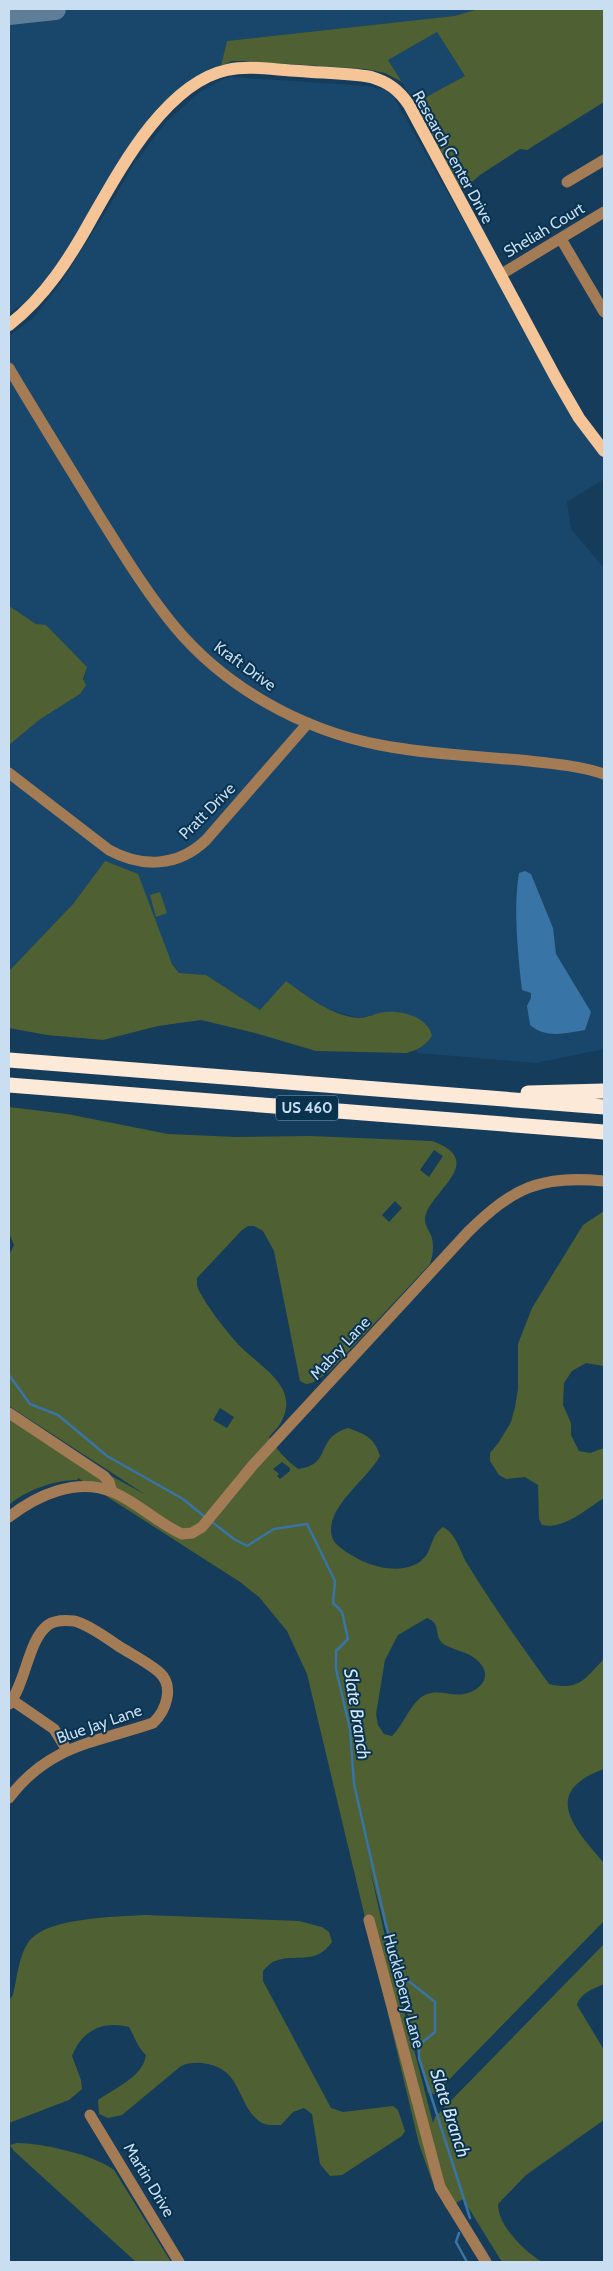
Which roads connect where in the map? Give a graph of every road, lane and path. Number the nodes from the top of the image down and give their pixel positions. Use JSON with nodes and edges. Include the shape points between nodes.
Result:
{"nodes":[{"id":1,"x":604,"y":160,"type":"edge"},
{"id":2,"x":567,"y":182,"type":"dead end"},
{"id":3,"x":604,"y":212,"type":"edge"},
{"id":4,"x":561,"y":239,"type":"junction"},
{"id":5,"x":500,"y":275,"type":"junction"},
{"id":6,"x":604,"y":312,"type":"edge"},
{"id":7,"x":9,"y":325,"type":"edge"},
{"id":8,"x":9,"y":368,"type":"edge"},
{"id":9,"x":603,"y":447,"type":"edge"},
{"id":10,"x":308,"y":724,"type":"junction"},
{"id":11,"x":9,"y":773,"type":"edge"},
{"id":12,"x":604,"y":774,"type":"edge"},
{"id":13,"x":9,"y":1060,"type":"edge"},
{"id":14,"x":9,"y":1085,"type":"edge"},
{"id":15,"x":604,"y":1091,"type":"edge"},
{"id":16,"x":463,"y":1096,"type":"junction"},
{"id":17,"x":604,"y":1107,"type":"edge"},
{"id":18,"x":604,"y":1132,"type":"edge"},
{"id":19,"x":604,"y":1180,"type":"edge"},
{"id":20,"x":9,"y":1413,"type":"edge"},
{"id":21,"x":112,"y":1492,"type":"junction"},
{"id":22,"x":9,"y":1517,"type":"edge"},
{"id":23,"x":10,"y":1702,"type":"edge"},
{"id":24,"x":67,"y":1750,"type":"junction"},
{"id":25,"x":9,"y":1798,"type":"edge"},
{"id":26,"x":369,"y":1920,"type":"dead end"},
{"id":27,"x":90,"y":2115,"type":"dead end"},
{"id":28,"x":179,"y":2262,"type":"edge"},
{"id":29,"x":486,"y":2262,"type":"edge"}],
"edges":[{"from":1,"to":2,"type":"street","name":"Sheliah Court"},
{"from":3,"to":4,"type":"street","name":"Sheliah Court"},
{"from":4,"to":5,"type":"street","name":"Sheliah Court"},
{"from":4,"to":6,"type":"street"},
{"from":5,"to":7,"type":"main road","name":"Research Center Drive","via":[[409,105],[394,87],[365,76],[238,68],[208,77],[176,99],[160,115],[122,167],[62,268],[38,299]]},
{"from":5,"to":9,"type":"main road","name":"Research Center Drive","via":[[575,410]]},
{"from":8,"to":10,"type":"street","name":"Kraft Drive","via":[[115,541],[176,628],[210,663],[236,682],[275,708]]},
{"from":10,"to":11,"type":"street","name":"Pratt Drive","via":[[206,840],[186,855],[164,862],[140,862],[109,850]]},
{"from":10,"to":12,"type":"street","name":"Kraft Drive","via":[[358,740],[398,748],[548,763]]},
{"from":13,"to":16,"type":"highway","number":"US 460"},
{"from":14,"to":18,"type":"highway","number":"US 460"},
{"from":15,"to":16,"type":"highway"},
{"from":16,"to":17,"type":"highway","number":"US 460"},
{"from":19,"to":21,"type":"street","name":"Mabry Lane","via":[[560,1179],[540,1183],[505,1198],[468,1232],[253,1465],[198,1531],[188,1534],[177,1531]]},
{"from":20,"to":21,"type":"street","via":[[104,1476]]},
{"from":21,"to":22,"type":"street","via":[[81,1487],[63,1489],[28,1502]]},
{"from":23,"to":24,"type":"street","via":[[54,1728]]},
{"from":23,"to":24,"type":"street","name":"Blue Jay Lane","via":[[42,1630],[58,1620],[75,1621],[161,1673],[168,1689],[166,1706],[153,1723]]},
{"from":24,"to":25,"type":"street","name":"Blue Jay Lane","via":[[24,1779]]},
{"from":26,"to":29,"type":"street","name":"Huckleberry Lane","via":[[440,2187]]},
{"from":27,"to":28,"type":"street","name":"Martin Drive"}]}
